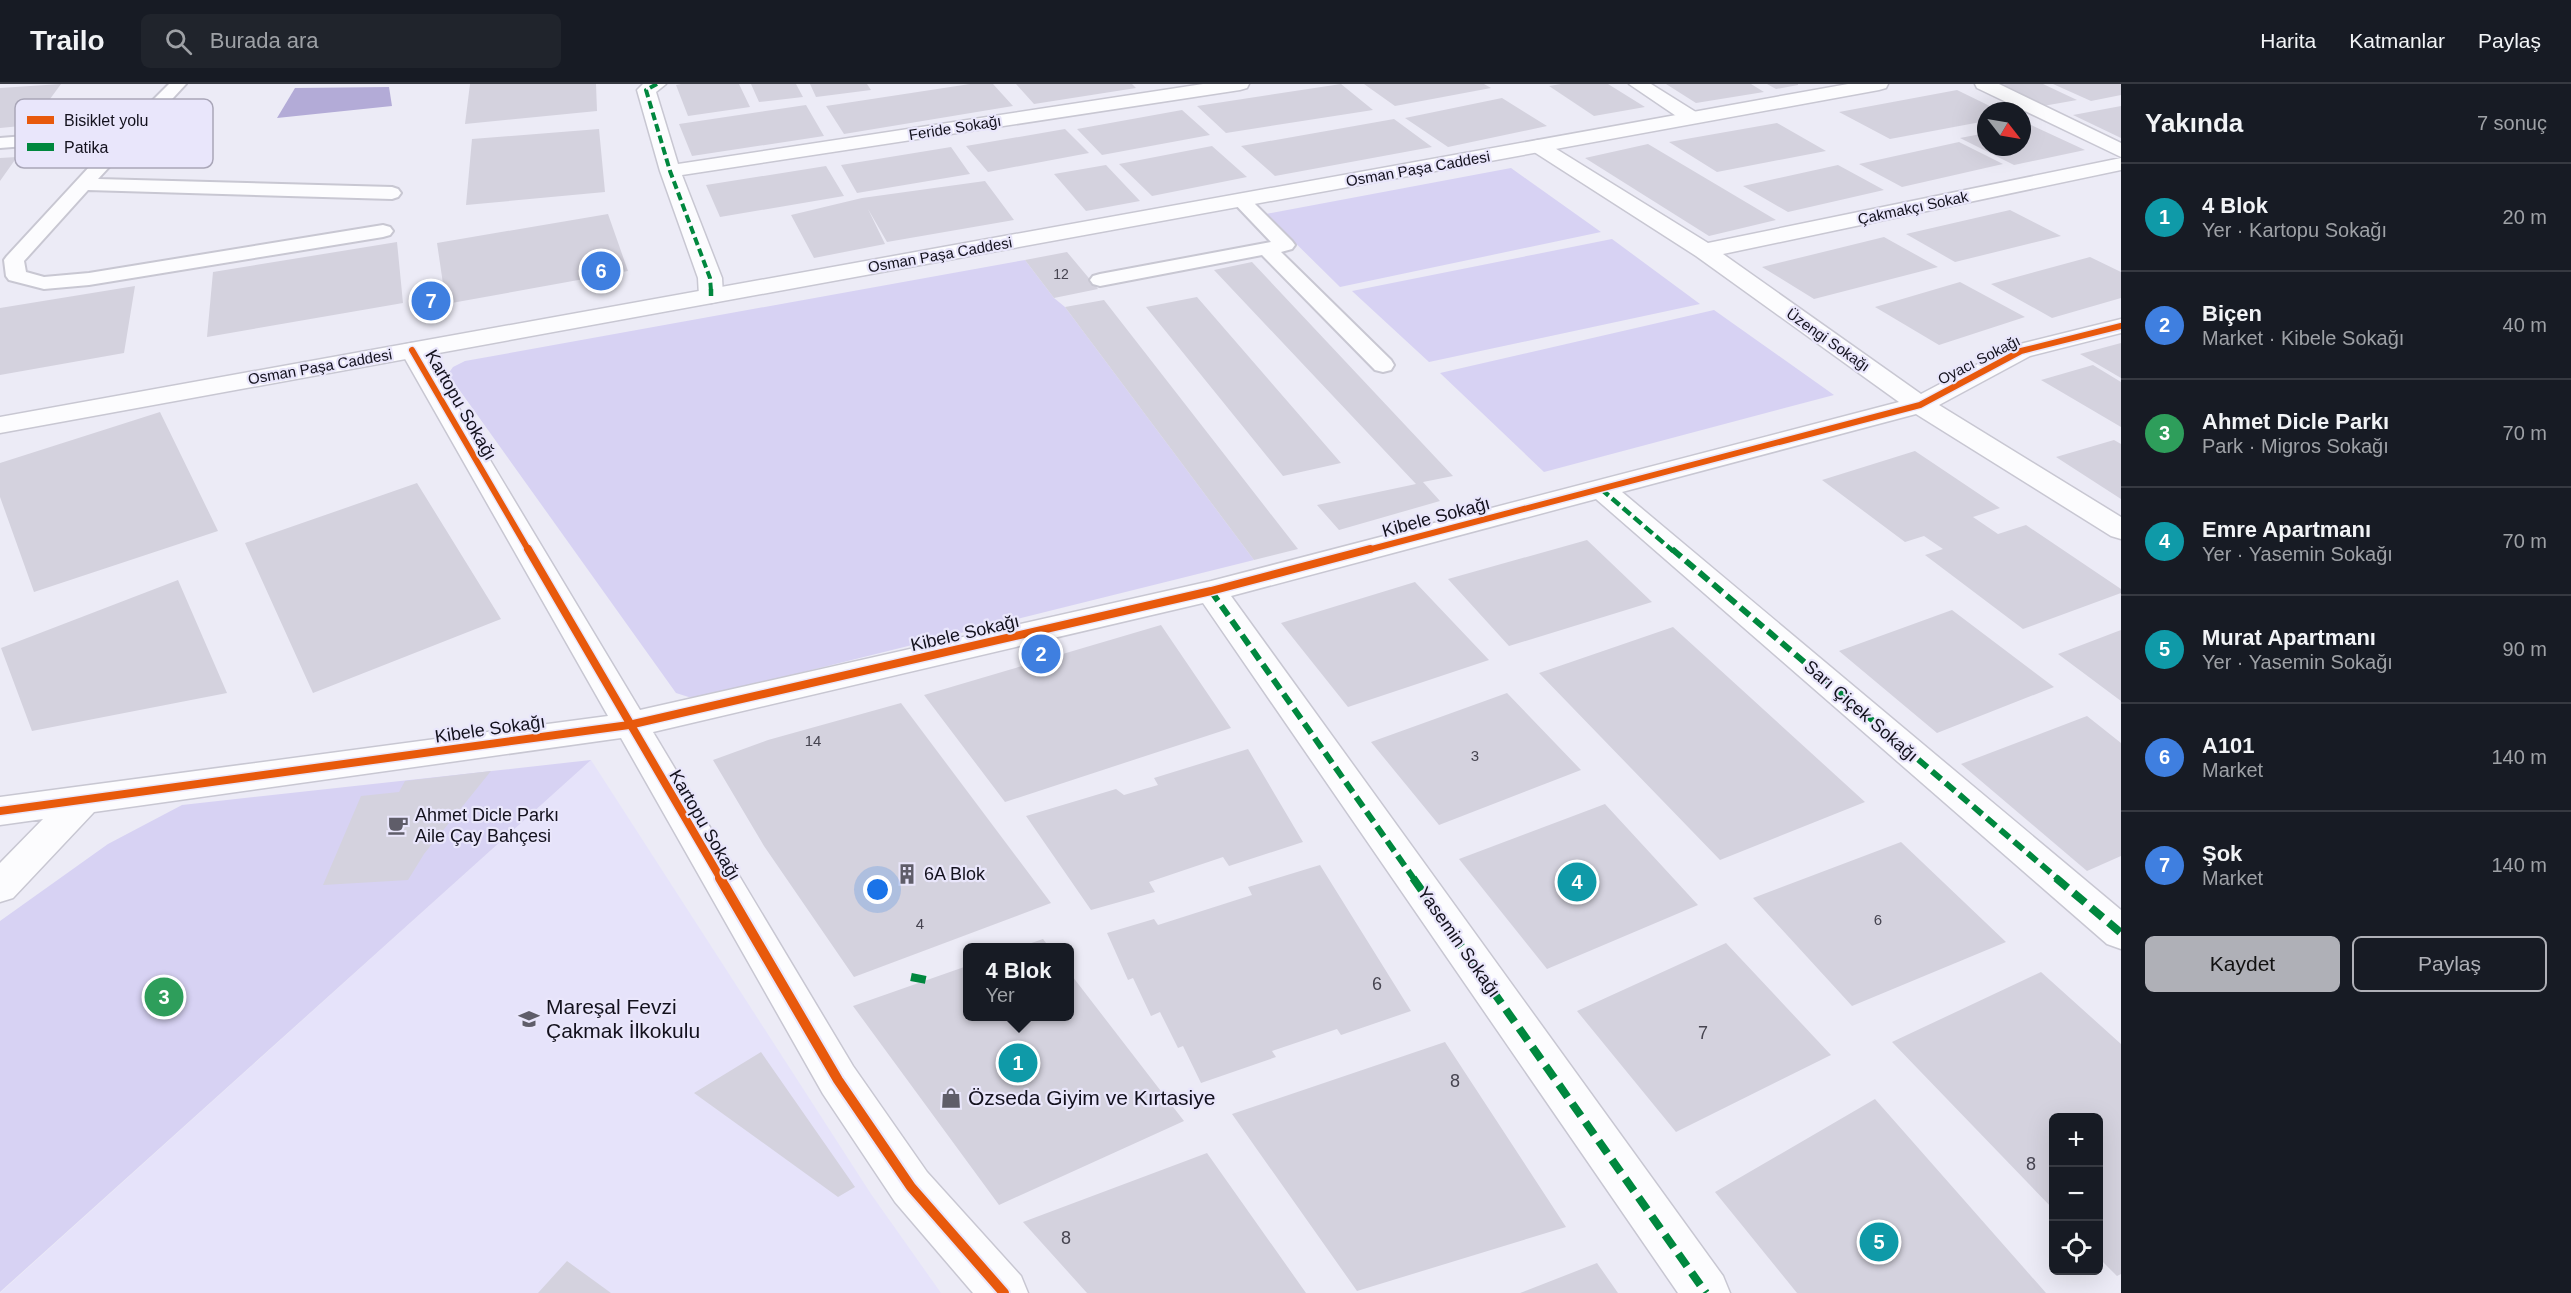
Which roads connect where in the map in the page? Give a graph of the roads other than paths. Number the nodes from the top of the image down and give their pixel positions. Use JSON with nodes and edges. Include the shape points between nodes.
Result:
{"nodes":[{"id":1,"x":178,"y":84,"type":"edge"},
{"id":2,"x":657,"y":84,"type":"edge"},
{"id":3,"x":1239,"y":84,"type":"edge"},
{"id":4,"x":1638,"y":84,"type":"edge"},
{"id":5,"x":1879,"y":84,"type":"edge"},
{"id":6,"x":1984,"y":84,"type":"edge"},
{"id":7,"x":163,"y":99,"type":"edge"},
{"id":8,"x":1692,"y":118,"type":"junction"},
{"id":9,"x":15,"y":142,"type":"edge"},
{"id":10,"x":0,"y":143,"type":"edge"},
{"id":11,"x":1538,"y":146,"type":"junction"},
{"id":12,"x":2121,"y":151,"type":"edge"},
{"id":13,"x":2121,"y":164,"type":"edge"},
{"id":14,"x":98,"y":168,"type":"edge"},
{"id":15,"x":670,"y":171,"type":"junction"},
{"id":16,"x":83,"y":184,"type":"junction"},
{"id":17,"x":392,"y":193,"type":"dead end"},
{"id":18,"x":1241,"y":201,"type":"junction"},
{"id":19,"x":383,"y":231,"type":"dead end"},
{"id":20,"x":1267,"y":249,"type":"junction"},
{"id":21,"x":1704,"y":251,"type":"junction"},
{"id":22,"x":1100,"y":279,"type":"dead end"},
{"id":23,"x":711,"y":296,"type":"junction"},
{"id":24,"x":2121,"y":326,"type":"edge"},
{"id":25,"x":412,"y":350,"type":"junction"},
{"id":26,"x":1383,"y":365,"type":"dead end"},
{"id":27,"x":1920,"y":405,"type":"junction"},
{"id":28,"x":0,"y":425,"type":"edge"},
{"id":29,"x":1601,"y":489,"type":"junction"},
{"id":30,"x":2121,"y":530,"type":"edge"},
{"id":31,"x":1211,"y":591,"type":"junction"},
{"id":32,"x":629,"y":725,"type":"junction"},
{"id":33,"x":83,"y":800,"type":"junction"},
{"id":34,"x":0,"y":811,"type":"edge"},
{"id":35,"x":0,"y":887,"type":"edge"},
{"id":36,"x":2121,"y":933,"type":"edge"},
{"id":37,"x":1004,"y":1293,"type":"edge"},
{"id":38,"x":1706,"y":1293,"type":"edge"}],
"edges":[{"from":1,"to":7,"type":"lane"},
{"from":2,"to":15,"type":"street","via":[[646,90]]},
{"from":3,"to":15,"type":"street","name":"Feride Sokağı"},
{"from":4,"to":8,"type":"street"},
{"from":5,"to":8,"type":"street","name":"Osman Paşa Caddesi"},
{"from":6,"to":12,"type":"street"},
{"from":8,"to":11,"type":"street","name":"Osman Paşa Caddesi"},
{"from":9,"to":10,"type":"lane"},
{"from":11,"to":18,"type":"street","name":"Osman Paşa Caddesi"},
{"from":11,"to":21,"type":"street","name":"Üzengi Sokağı"},
{"from":13,"to":21,"type":"street","name":"Çakmakçı Sokak"},
{"from":14,"to":16,"type":"lane"},
{"from":15,"to":23,"type":"street","via":[[710,278]]},
{"from":16,"to":17,"type":"lane"},
{"from":16,"to":19,"type":"lane","via":[[14,260],[16,276],[44,283],[88,279]]},
{"from":18,"to":20,"type":"lane","via":[[1285,245]]},
{"from":18,"to":23,"type":"street","name":"Osman Paşa Caddesi"},
{"from":20,"to":22,"type":"lane"},
{"from":20,"to":26,"type":"lane"},
{"from":21,"to":27,"type":"street","name":"Üzengi Sokağı"},
{"from":23,"to":25,"type":"street","name":"Osman Paşa Caddesi"},
{"from":24,"to":27,"type":"street","name":"Oyacı Sokağı","via":[[2021,351]]},
{"from":25,"to":28,"type":"street","name":"Osman Paşa Caddesi"},
{"from":25,"to":32,"type":"street","name":"Kartopu Sokağı"},
{"from":27,"to":29,"type":"street","name":"Kibele Sokağı"},
{"from":27,"to":30,"type":"street","name":"Üzengi Sokağı"},
{"from":29,"to":31,"type":"street","name":"Kibele Sokağı"},
{"from":29,"to":36,"type":"street","name":"Sarı Çiçek Sokağı"},
{"from":31,"to":32,"type":"street","name":"Kibele Sokağı"},
{"from":31,"to":38,"type":"street","name":"Yasemin Sokağı"},
{"from":32,"to":33,"type":"street","name":"Kibele Sokağı"},
{"from":32,"to":37,"type":"street","name":"Kartopu Sokağı","via":[[838,1080],[911,1186]]},
{"from":33,"to":34,"type":"street","name":"Kibele Sokağı"},
{"from":33,"to":35,"type":"street"}]}
